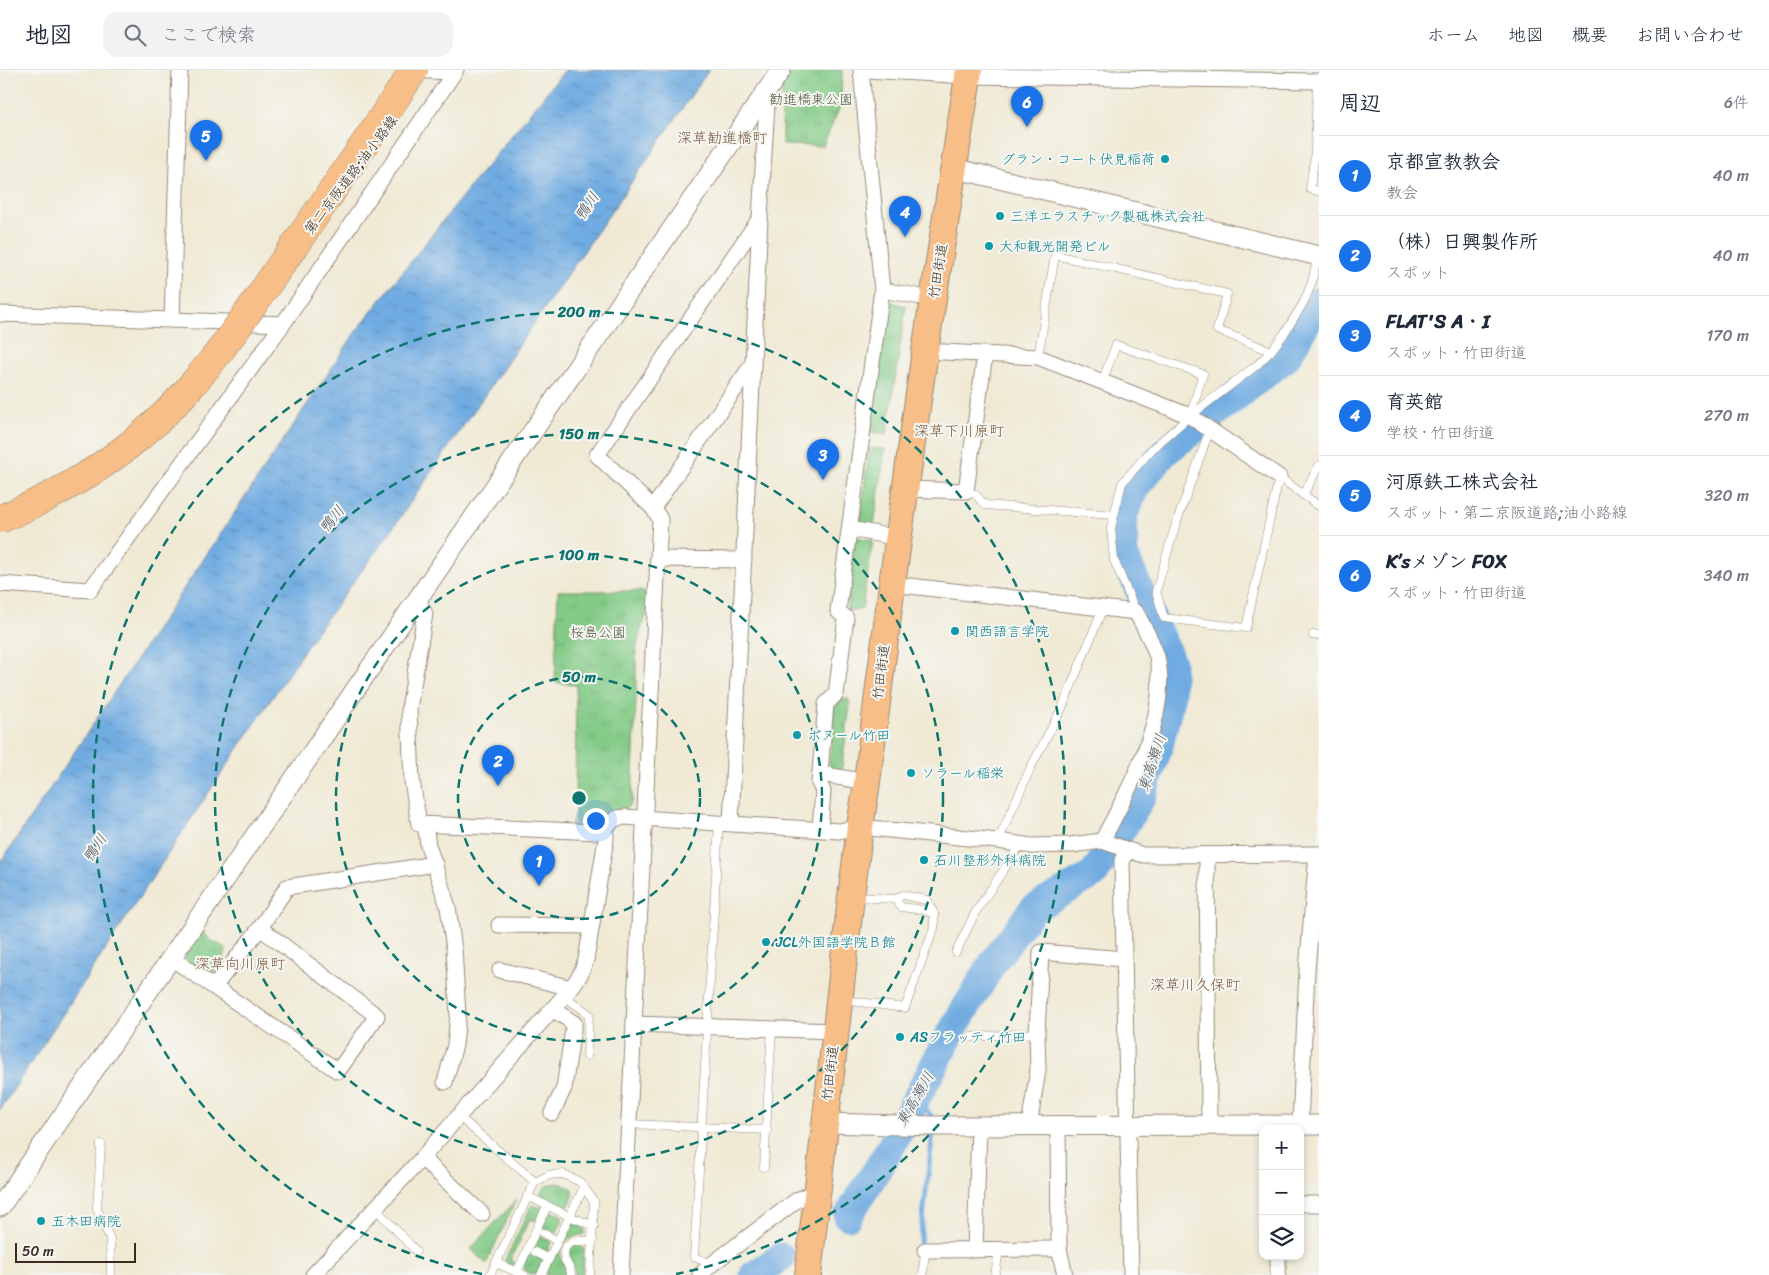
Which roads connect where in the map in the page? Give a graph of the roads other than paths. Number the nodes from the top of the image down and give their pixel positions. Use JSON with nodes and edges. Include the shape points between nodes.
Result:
{"nodes":[{"id":1,"x":180,"y":70,"type":"edge"},
{"id":2,"x":403,"y":70,"type":"edge"},
{"id":3,"x":414,"y":70,"type":"edge"},
{"id":4,"x":427,"y":70,"type":"edge"},
{"id":5,"x":781,"y":70,"type":"edge"},
{"id":6,"x":861,"y":70,"type":"edge"},
{"id":7,"x":867,"y":70,"type":"edge"},
{"id":8,"x":455,"y":71,"type":"edge"},
{"id":9,"x":969,"y":73,"type":"edge"},
{"id":10,"x":1318,"y":81,"type":"edge"},
{"id":11,"x":768,"y":87,"type":"junction"},
{"id":12,"x":953,"y":168,"type":"junction"},
{"id":13,"x":1319,"y":191,"type":"edge"},
{"id":14,"x":760,"y":218,"type":"junction"},
{"id":15,"x":1319,"y":256,"type":"edge"},
{"id":16,"x":272,"y":277,"type":"junction"},
{"id":17,"x":882,"y":290,"type":"junction"},
{"id":18,"x":933,"y":298,"type":"junction"},
{"id":19,"x":0,"y":314,"type":"edge"},
{"id":20,"x":172,"y":320,"type":"junction"},
{"id":21,"x":282,"y":324,"type":"junction"},
{"id":22,"x":925,"y":350,"type":"junction"},
{"id":23,"x":1271,"y":351,"type":"junction"},
{"id":24,"x":985,"y":354,"type":"junction"},
{"id":25,"x":1038,"y":357,"type":"junction"},
{"id":26,"x":753,"y":363,"type":"junction"},
{"id":27,"x":1102,"y":382,"type":"junction"},
{"id":28,"x":1190,"y":416,"type":"junction"},
{"id":29,"x":1210,"y":429,"type":"junction"},
{"id":30,"x":1319,"y":466,"type":"edge"},
{"id":31,"x":1279,"y":477,"type":"junction"},
{"id":32,"x":905,"y":488,"type":"junction"},
{"id":33,"x":966,"y":491,"type":"junction"},
{"id":34,"x":1303,"y":495,"type":"junction"},
{"id":35,"x":1319,"y":506,"type":"edge"},
{"id":36,"x":653,"y":508,"type":"junction"},
{"id":37,"x":1114,"y":516,"type":"junction"},
{"id":38,"x":0,"y":518,"type":"edge"},
{"id":39,"x":850,"y":530,"type":"junction"},
{"id":40,"x":899,"y":538,"type":"junction"},
{"id":41,"x":658,"y":559,"type":"junction"},
{"id":42,"x":744,"y":560,"type":"junction"},
{"id":43,"x":0,"y":584,"type":"edge"},
{"id":44,"x":892,"y":584,"type":"junction"},
{"id":45,"x":418,"y":599,"type":"junction"},
{"id":46,"x":1103,"y":608,"type":"junction"},
{"id":47,"x":1136,"y":612,"type":"junction"},
{"id":48,"x":820,"y":774,"type":"junction"},
{"id":49,"x":867,"y":782,"type":"junction"},
{"id":50,"x":644,"y":819,"type":"junction"},
{"id":51,"x":725,"y":823,"type":"junction"},
{"id":52,"x":425,"y":824,"type":"junction"},
{"id":53,"x":606,"y":827,"type":"junction"},
{"id":54,"x":860,"y":827,"type":"junction"},
{"id":55,"x":820,"y":829,"type":"junction"},
{"id":56,"x":998,"y":841,"type":"junction"},
{"id":57,"x":1102,"y":841,"type":"junction"},
{"id":58,"x":1020,"y":844,"type":"junction"},
{"id":59,"x":1127,"y":850,"type":"junction"},
{"id":60,"x":1318,"y":854,"type":"edge"},
{"id":61,"x":1206,"y":855,"type":"junction"},
{"id":62,"x":435,"y":864,"type":"junction"},
{"id":63,"x":851,"y":897,"type":"junction"},
{"id":64,"x":895,"y":900,"type":"junction"},
{"id":65,"x":934,"y":914,"type":"junction"},
{"id":66,"x":499,"y":925,"type":"dead end"},
{"id":67,"x":591,"y":926,"type":"junction"},
{"id":68,"x":260,"y":928,"type":"junction"},
{"id":69,"x":956,"y":952,"type":"dead end"},
{"id":70,"x":171,"y":958,"type":"junction"},
{"id":71,"x":1123,"y":959,"type":"junction"},
{"id":72,"x":500,"y":970,"type":"dead end"},
{"id":73,"x":214,"y":987,"type":"junction"},
{"id":74,"x":567,"y":992,"type":"junction"},
{"id":75,"x":838,"y":1000,"type":"junction"},
{"id":76,"x":552,"y":1009,"type":"junction"},
{"id":77,"x":634,"y":1024,"type":"junction"},
{"id":78,"x":708,"y":1026,"type":"junction"},
{"id":79,"x":772,"y":1028,"type":"junction"},
{"id":80,"x":835,"y":1031,"type":"junction"},
{"id":81,"x":1038,"y":1033,"type":"junction"},
{"id":82,"x":971,"y":1037,"type":"dead end"},
{"id":83,"x":587,"y":1056,"type":"dead end"},
{"id":84,"x":445,"y":1082,"type":"dead end"},
{"id":85,"x":552,"y":1113,"type":"dead end"},
{"id":86,"x":464,"y":1121,"type":"dead end"},
{"id":87,"x":629,"y":1124,"type":"junction"},
{"id":88,"x":824,"y":1124,"type":"junction"},
{"id":89,"x":1209,"y":1125,"type":"junction"},
{"id":90,"x":1300,"y":1125,"type":"edge"},
{"id":91,"x":1304,"y":1125,"type":"edge"},
{"id":92,"x":1319,"y":1125,"type":"edge"},
{"id":93,"x":979,"y":1126,"type":"junction"},
{"id":94,"x":1029,"y":1126,"type":"junction"},
{"id":95,"x":1058,"y":1126,"type":"junction"},
{"id":96,"x":1126,"y":1126,"type":"junction"},
{"id":97,"x":1259,"y":1126,"type":"edge"},
{"id":98,"x":700,"y":1127,"type":"junction"},
{"id":99,"x":767,"y":1130,"type":"junction"},
{"id":100,"x":101,"y":1144,"type":"dead end"},
{"id":101,"x":422,"y":1158,"type":"junction"},
{"id":102,"x":764,"y":1167,"type":"dead end"},
{"id":103,"x":535,"y":1182,"type":"junction"},
{"id":104,"x":584,"y":1187,"type":"junction"},
{"id":105,"x":528,"y":1196,"type":"junction"},
{"id":106,"x":817,"y":1196,"type":"junction"},
{"id":107,"x":1304,"y":1204,"type":"edge"},
{"id":108,"x":1319,"y":1204,"type":"edge"},
{"id":109,"x":547,"y":1206,"type":"junction"},
{"id":110,"x":0,"y":1207,"type":"edge"},
{"id":111,"x":376,"y":1208,"type":"junction"},
{"id":112,"x":482,"y":1214,"type":"dead end"},
{"id":113,"x":569,"y":1216,"type":"junction"},
{"id":114,"x":594,"y":1226,"type":"junction"},
{"id":115,"x":542,"y":1233,"type":"dead end"},
{"id":116,"x":557,"y":1241,"type":"junction"},
{"id":117,"x":593,"y":1241,"type":"junction"},
{"id":118,"x":1059,"y":1249,"type":"junction"},
{"id":119,"x":926,"y":1250,"type":"joint"},
{"id":120,"x":975,"y":1250,"type":"junction"},
{"id":121,"x":999,"y":1250,"type":"junction"},
{"id":122,"x":416,"y":1252,"type":"dead end"},
{"id":123,"x":535,"y":1252,"type":"dead end"},
{"id":124,"x":549,"y":1259,"type":"junction"},
{"id":125,"x":1278,"y":1260,"type":"edge"},
{"id":126,"x":496,"y":1263,"type":"junction"},
{"id":127,"x":712,"y":1264,"type":"junction"},
{"id":128,"x":520,"y":1274,"type":"edge"},
{"id":129,"x":112,"y":1275,"type":"edge"},
{"id":130,"x":313,"y":1275,"type":"edge"},
{"id":131,"x":490,"y":1275,"type":"edge"},
{"id":132,"x":541,"y":1275,"type":"edge"},
{"id":133,"x":571,"y":1275,"type":"edge"},
{"id":134,"x":590,"y":1275,"type":"edge"},
{"id":135,"x":621,"y":1275,"type":"edge"},
{"id":136,"x":700,"y":1275,"type":"edge"},
{"id":137,"x":808,"y":1275,"type":"edge"},
{"id":138,"x":923,"y":1275,"type":"edge"},
{"id":139,"x":996,"y":1275,"type":"edge"},
{"id":140,"x":1065,"y":1275,"type":"edge"},
{"id":141,"x":1131,"y":1275,"type":"edge"},
{"id":142,"x":1278,"y":1275,"type":"edge"}],
"edges":[{"from":1,"to":20,"type":"street"},
{"from":2,"to":8,"type":"street"},
{"from":3,"to":16,"type":"highway","name":"第二京阪道路;油小路線","bridge":true},
{"from":4,"to":16,"type":"highway","name":"第二京阪道路;油小路線","bridge":true,"via":[[343,189]]},
{"from":5,"to":11,"type":"street"},
{"from":6,"to":17,"type":"street"},
{"from":7,"to":9,"type":"street"},
{"from":8,"to":21,"type":"street"},
{"from":9,"to":10,"type":"street"},
{"from":9,"to":12,"type":"highway","name":"竹田街道"},
{"from":10,"to":13,"type":"lane","via":[[1310,189]]},
{"from":11,"to":14,"type":"street"},
{"from":11,"to":45,"type":"street"},
{"from":12,"to":15,"type":"street"},
{"from":12,"to":18,"type":"highway","name":"竹田街道"},
{"from":14,"to":26,"type":"street"},
{"from":14,"to":36,"type":"street","via":[[597,455]]},
{"from":15,"to":23,"type":"lane","via":[[1304,302]]},
{"from":16,"to":38,"type":"highway","name":"第二京阪道路;油小路線","bridge":true,"via":[[191,387],[128,448],[45,499]]},
{"from":17,"to":18,"type":"street"},
{"from":17,"to":39,"type":"street"},
{"from":18,"to":22,"type":"highway","name":"竹田街道"},
{"from":19,"to":20,"type":"street"},
{"from":20,"to":21,"type":"street"},
{"from":21,"to":43,"type":"street","via":[[90,590]]},
{"from":22,"to":24,"type":"street"},
{"from":22,"to":32,"type":"highway","name":"竹田街道"},
{"from":23,"to":25,"type":"lane","via":[[1216,330],[1227,294],[1055,255]]},
{"from":23,"to":28,"type":"lane"},
{"from":24,"to":25,"type":"street"},
{"from":24,"to":33,"type":"street"},
{"from":25,"to":27,"type":"street"},
{"from":26,"to":36,"type":"street"},
{"from":26,"to":42,"type":"street"},
{"from":27,"to":28,"type":"street"},
{"from":27,"to":28,"type":"lane","via":[[1116,345],[1203,374]]},
{"from":28,"to":29,"type":"street"},
{"from":28,"to":37,"type":"lane","via":[[1153,448],[1122,483]]},
{"from":29,"to":31,"type":"street"},
{"from":29,"to":31,"type":"lane","via":[[1156,591],[1164,618],[1246,628]]},
{"from":30,"to":34,"type":"lane"},
{"from":31,"to":34,"type":"lane"},
{"from":32,"to":33,"type":"street"},
{"from":32,"to":40,"type":"highway","name":"竹田街道"},
{"from":33,"to":37,"type":"lane","via":[[975,494],[985,505]]},
{"from":34,"to":35,"type":"lane"},
{"from":36,"to":41,"type":"street","via":[[660,519]]},
{"from":37,"to":47,"type":"lane","via":[[1111,528],[1114,560]]},
{"from":39,"to":40,"type":"street"},
{"from":39,"to":48,"type":"street","via":[[838,611],[846,618],[836,694],[826,704]]},
{"from":40,"to":44,"type":"highway","name":"竹田街道"},
{"from":41,"to":42,"type":"street"},
{"from":41,"to":50,"type":"street"},
{"from":42,"to":51,"type":"street"},
{"from":44,"to":46,"type":"street"},
{"from":44,"to":49,"type":"highway","name":"竹田街道"},
{"from":45,"to":52,"type":"street","via":[[425,614],[408,710],[412,782],[419,824]]},
{"from":45,"to":70,"type":"street"},
{"from":46,"to":47,"type":"street"},
{"from":46,"to":56,"type":"lane","via":[[1063,706]]},
{"from":47,"to":57,"type":"street","via":[[1157,657],[1160,687],[1155,718],[1134,780]]},
{"from":48,"to":49,"type":"street"},
{"from":48,"to":55,"type":"street"},
{"from":49,"to":54,"type":"highway","name":"竹田街道"},
{"from":50,"to":51,"type":"street"},
{"from":50,"to":53,"type":"street","via":[[617,818]]},
{"from":50,"to":77,"type":"street"},
{"from":51,"to":55,"type":"street"},
{"from":51,"to":78,"type":"lane"},
{"from":52,"to":53,"type":"street","via":[[597,832]]},
{"from":52,"to":62,"type":"street"},
{"from":53,"to":67,"type":"street"},
{"from":54,"to":55,"type":"street"},
{"from":54,"to":56,"type":"street"},
{"from":54,"to":63,"type":"highway","name":"竹田街道"},
{"from":56,"to":58,"type":"street"},
{"from":57,"to":58,"type":"street","via":[[1071,845]]},
{"from":57,"to":59,"type":"street"},
{"from":58,"to":69,"type":"lane","via":[[975,913]]},
{"from":59,"to":61,"type":"street","via":[[1143,855]]},
{"from":59,"to":71,"type":"street","via":[[1122,862]]},
{"from":60,"to":61,"type":"street"},
{"from":60,"to":90,"type":"street","via":[[1307,970]]},
{"from":61,"to":89,"type":"street"},
{"from":62,"to":68,"type":"street","via":[[287,886]]},
{"from":62,"to":84,"type":"street","via":[[448,907],[458,1015],[455,1045]]},
{"from":63,"to":64,"type":"lane"},
{"from":63,"to":75,"type":"highway","name":"竹田街道"},
{"from":64,"to":65,"type":"lane","via":[[901,906]]},
{"from":64,"to":65,"type":"lane","via":[[903,895],[928,900]]},
{"from":65,"to":75,"type":"lane","via":[[934,928],[905,1008]]},
{"from":66,"to":67,"type":"street"},
{"from":67,"to":74,"type":"street","via":[[586,960]]},
{"from":68,"to":73,"type":"street"},
{"from":68,"to":73,"type":"street","via":[[378,1016],[338,1071]]},
{"from":70,"to":73,"type":"street"},
{"from":70,"to":110,"type":"street"},
{"from":71,"to":81,"type":"street","via":[[1041,952]]},
{"from":71,"to":96,"type":"street"},
{"from":72,"to":74,"type":"street"},
{"from":74,"to":76,"type":"street"},
{"from":74,"to":83,"type":"lane","via":[[589,1014]]},
{"from":75,"to":80,"type":"highway","name":"竹田街道"},
{"from":76,"to":85,"type":"street","via":[[574,1023],[564,1088]]},
{"from":76,"to":101,"type":"street"},
{"from":77,"to":78,"type":"street"},
{"from":77,"to":87,"type":"street"},
{"from":78,"to":79,"type":"street"},
{"from":78,"to":98,"type":"lane"},
{"from":79,"to":80,"type":"street"},
{"from":79,"to":99,"type":"lane"},
{"from":80,"to":88,"type":"highway","name":"竹田街道"},
{"from":81,"to":82,"type":"lane"},
{"from":81,"to":94,"type":"street","via":[[1038,1070]]},
{"from":86,"to":103,"type":"lane"},
{"from":87,"to":98,"type":"lane"},
{"from":87,"to":135,"type":"street"},
{"from":88,"to":93,"type":"street"},
{"from":88,"to":106,"type":"highway","name":"竹田街道"},
{"from":89,"to":96,"type":"street"},
{"from":89,"to":97,"type":"street"},
{"from":91,"to":92,"type":"street"},
{"from":93,"to":94,"type":"street"},
{"from":93,"to":120,"type":"street"},
{"from":94,"to":95,"type":"street"},
{"from":95,"to":96,"type":"street"},
{"from":95,"to":118,"type":"street"},
{"from":96,"to":141,"type":"street"},
{"from":98,"to":99,"type":"lane"},
{"from":98,"to":127,"type":"lane","via":[[694,1257]]},
{"from":99,"to":102,"type":"lane"},
{"from":100,"to":129,"type":"lane","via":[[97,1209],[110,1239]]},
{"from":101,"to":111,"type":"street"},
{"from":101,"to":112,"type":"street"},
{"from":103,"to":104,"type":"lane","via":[[549,1175],[563,1174]]},
{"from":103,"to":105,"type":"lane"},
{"from":104,"to":113,"type":"lane"},
{"from":104,"to":114,"type":"lane","via":[[594,1202]]},
{"from":105,"to":109,"type":"lane"},
{"from":105,"to":126,"type":"lane"},
{"from":106,"to":127,"type":"street","via":[[808,1195],[798,1200]]},
{"from":106,"to":137,"type":"highway","name":"竹田街道"},
{"from":107,"to":108,"type":"street"},
{"from":109,"to":113,"type":"lane"},
{"from":109,"to":128,"type":"lane"},
{"from":111,"to":122,"type":"lane"},
{"from":111,"to":130,"type":"street"},
{"from":113,"to":114,"type":"lane"},
{"from":113,"to":116,"type":"lane"},
{"from":114,"to":117,"type":"lane"},
{"from":115,"to":116,"type":"lane"},
{"from":116,"to":124,"type":"lane"},
{"from":117,"to":133,"type":"lane","via":[[579,1240],[568,1244],[564,1257]]},
{"from":117,"to":134,"type":"lane"},
{"from":118,"to":121,"type":"street"},
{"from":118,"to":140,"type":"street"},
{"from":119,"to":120,"type":"street"},
{"from":119,"to":138,"type":"lane"},
{"from":120,"to":121,"type":"street"},
{"from":121,"to":139,"type":"lane"},
{"from":123,"to":124,"type":"lane"},
{"from":124,"to":132,"type":"lane"},
{"from":125,"to":142,"type":"street"},
{"from":126,"to":128,"type":"lane"},
{"from":126,"to":131,"type":"lane"},
{"from":127,"to":136,"type":"street"}]}
